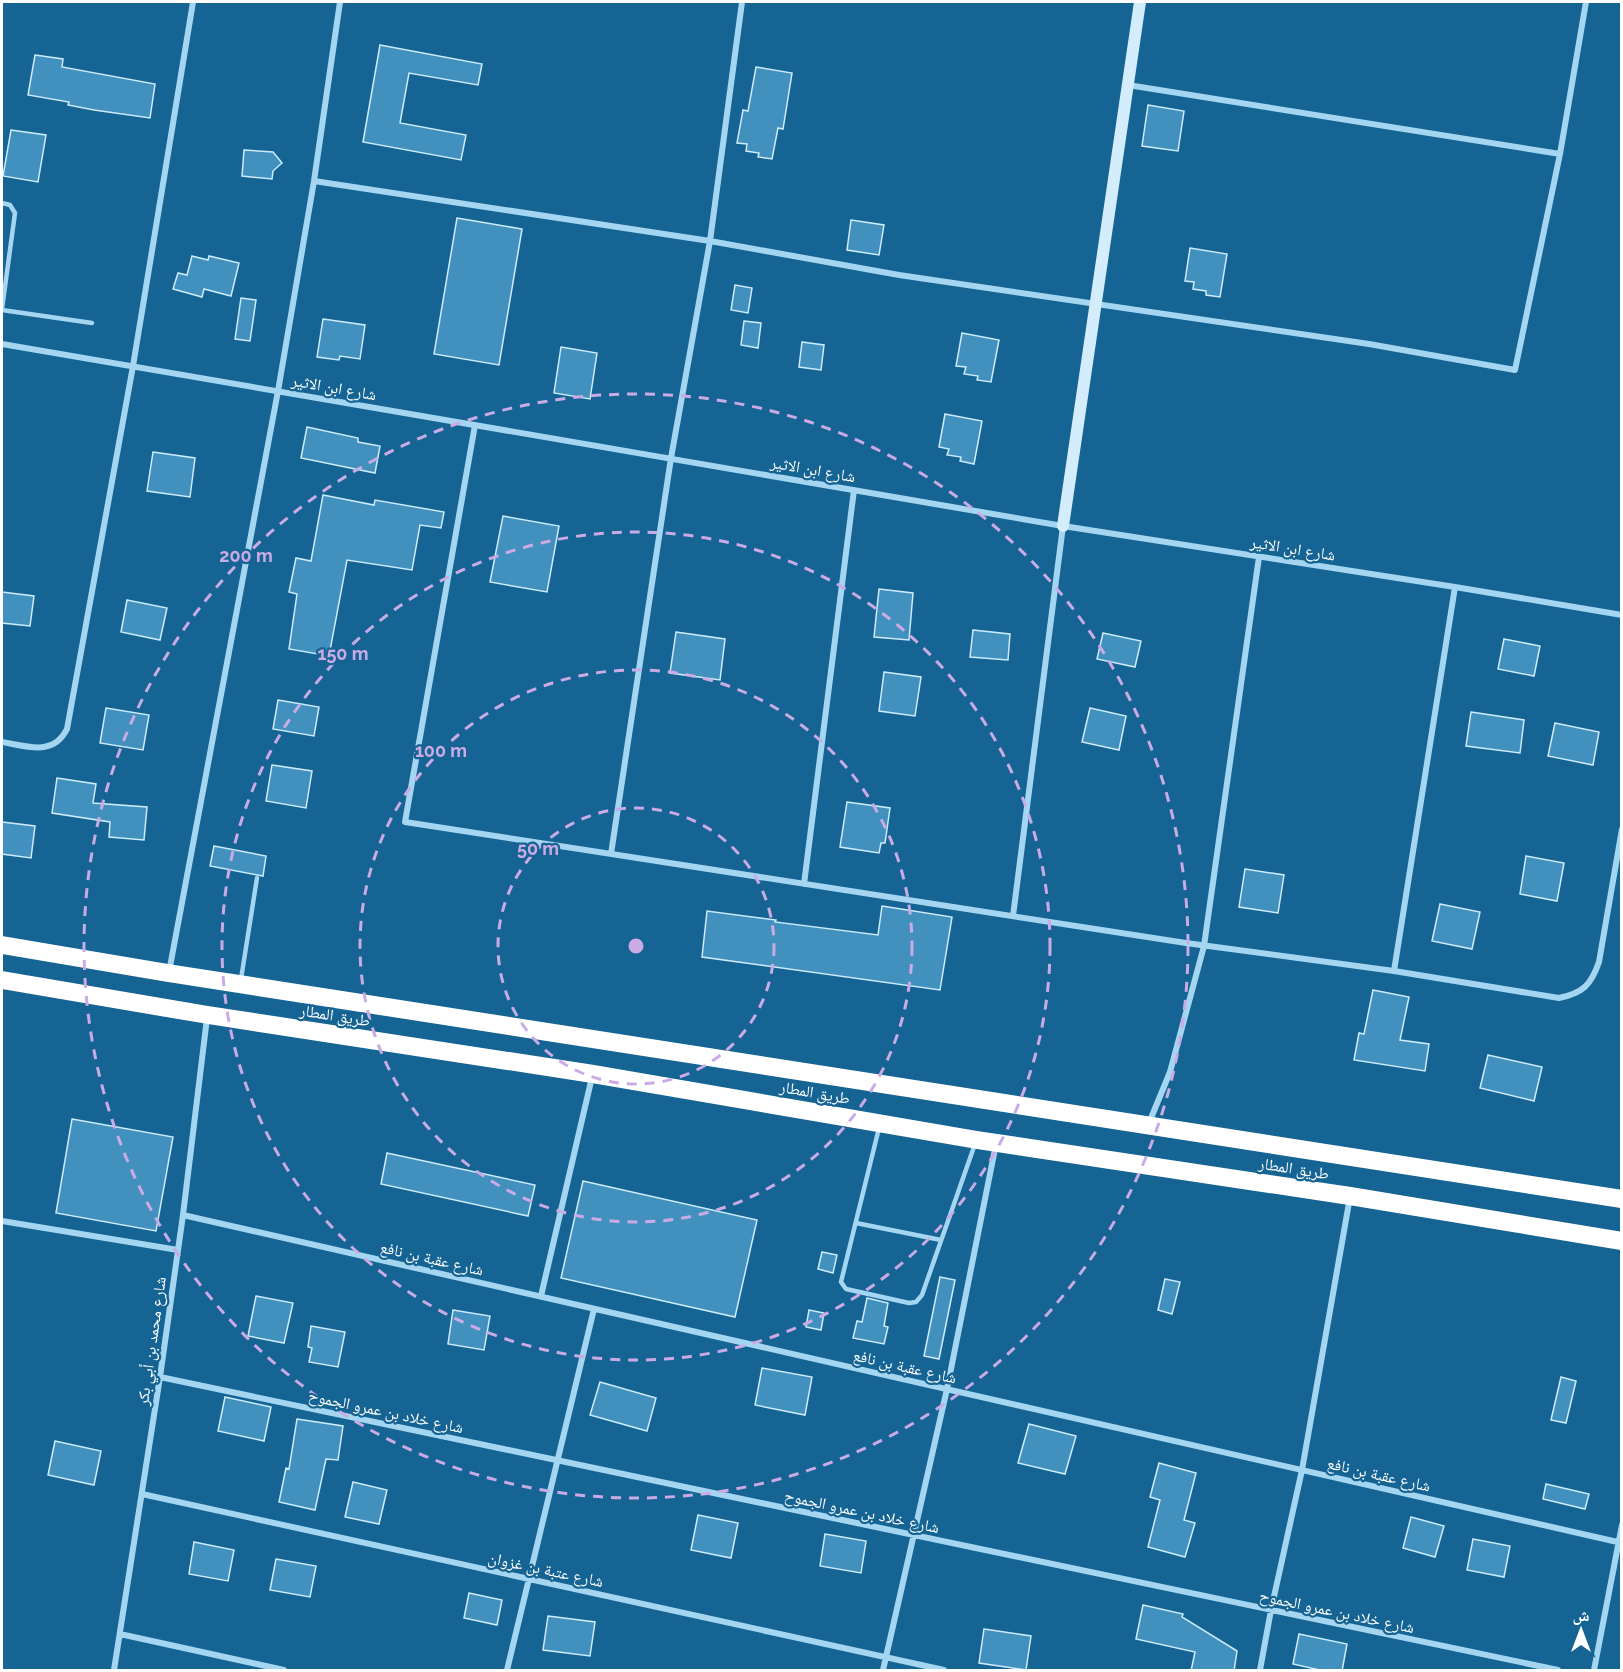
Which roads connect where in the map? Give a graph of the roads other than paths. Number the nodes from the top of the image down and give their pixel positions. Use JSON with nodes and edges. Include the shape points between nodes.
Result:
{"nodes":[{"id":1,"x":193,"y":2,"type":"edge"},
{"id":2,"x":340,"y":2,"type":"edge"},
{"id":3,"x":742,"y":2,"type":"edge"},
{"id":4,"x":1140,"y":2,"type":"edge"},
{"id":5,"x":1586,"y":2,"type":"edge"},
{"id":6,"x":1127,"y":85,"type":"junction"},
{"id":7,"x":1560,"y":154,"type":"junction"},
{"id":8,"x":314,"y":181,"type":"junction"},
{"id":9,"x":2,"y":203,"type":"edge"},
{"id":10,"x":711,"y":241,"type":"junction"},
{"id":11,"x":1095,"y":304,"type":"junction"},
{"id":12,"x":2,"y":309,"type":"edge"},
{"id":13,"x":92,"y":323,"type":"dead end"},
{"id":14,"x":2,"y":344,"type":"edge"},
{"id":15,"x":133,"y":366,"type":"junction"},
{"id":16,"x":278,"y":391,"type":"junction"},
{"id":17,"x":475,"y":425,"type":"junction"},
{"id":18,"x":671,"y":458,"type":"junction"},
{"id":19,"x":854,"y":490,"type":"junction"},
{"id":20,"x":1063,"y":526,"type":"junction"},
{"id":21,"x":1259,"y":557,"type":"junction"},
{"id":22,"x":1455,"y":587,"type":"junction"},
{"id":23,"x":1622,"y":615,"type":"edge"},
{"id":24,"x":2,"y":742,"type":"edge"},
{"id":25,"x":1622,"y":829,"type":"edge"},
{"id":26,"x":611,"y":854,"type":"junction"},
{"id":27,"x":257,"y":878,"type":"dead end"},
{"id":28,"x":804,"y":884,"type":"junction"},
{"id":29,"x":1013,"y":916,"type":"junction"},
{"id":30,"x":2,"y":945,"type":"edge"},
{"id":31,"x":1204,"y":946,"type":"junction"},
{"id":32,"x":1394,"y":971,"type":"junction"},
{"id":33,"x":168,"y":973,"type":"junction"},
{"id":34,"x":2,"y":980,"type":"edge"},
{"id":35,"x":241,"y":984,"type":"junction"},
{"id":36,"x":208,"y":1015,"type":"junction"},
{"id":37,"x":593,"y":1074,"type":"junction"},
{"id":38,"x":880,"y":1123,"type":"junction"},
{"id":39,"x":1148,"y":1126,"type":"junction"},
{"id":40,"x":976,"y":1140,"type":"junction"},
{"id":41,"x":996,"y":1143,"type":"junction"},
{"id":42,"x":1350,"y":1196,"type":"junction"},
{"id":43,"x":1622,"y":1199,"type":"edge"},
{"id":44,"x":183,"y":1215,"type":"junction"},
{"id":45,"x":2,"y":1221,"type":"edge"},
{"id":46,"x":856,"y":1223,"type":"junction"},
{"id":47,"x":941,"y":1240,"type":"junction"},
{"id":48,"x":1622,"y":1241,"type":"edge"},
{"id":49,"x":178,"y":1250,"type":"junction"},
{"id":50,"x":541,"y":1296,"type":"junction"},
{"id":51,"x":594,"y":1309,"type":"junction"},
{"id":52,"x":160,"y":1377,"type":"junction"},
{"id":53,"x":947,"y":1389,"type":"junction"},
{"id":54,"x":557,"y":1460,"type":"junction"},
{"id":55,"x":1302,"y":1470,"type":"junction"},
{"id":56,"x":142,"y":1494,"type":"junction"},
{"id":57,"x":1622,"y":1525,"type":"edge"},
{"id":58,"x":915,"y":1535,"type":"junction"},
{"id":59,"x":1620,"y":1543,"type":"edge"},
{"id":60,"x":528,"y":1579,"type":"junction"},
{"id":61,"x":1271,"y":1610,"type":"junction"},
{"id":62,"x":120,"y":1634,"type":"junction"},
{"id":63,"x":885,"y":1658,"type":"junction"},
{"id":64,"x":114,"y":1671,"type":"edge"},
{"id":65,"x":284,"y":1671,"type":"edge"},
{"id":66,"x":507,"y":1671,"type":"edge"},
{"id":67,"x":883,"y":1671,"type":"edge"},
{"id":68,"x":944,"y":1671,"type":"edge"},
{"id":69,"x":1260,"y":1671,"type":"edge"},
{"id":70,"x":1558,"y":1671,"type":"edge"},
{"id":71,"x":1594,"y":1671,"type":"edge"}],
"edges":[{"from":1,"to":15,"type":"street"},
{"from":2,"to":8,"type":"street"},
{"from":3,"to":10,"type":"street"},
{"from":4,"to":6,"type":"street"},
{"from":5,"to":7,"type":"street"},
{"from":6,"to":7,"type":"street"},
{"from":6,"to":11,"type":"street"},
{"from":7,"to":11,"type":"street","via":[[1515,370],[1369,344]]},
{"from":8,"to":10,"type":"street"},
{"from":8,"to":16,"type":"street"},
{"from":9,"to":12,"type":"lane","via":[[14,209],[15,217]]},
{"from":10,"to":11,"type":"street","via":[[899,275]]},
{"from":10,"to":18,"type":"street"},
{"from":11,"to":20,"type":"street"},
{"from":12,"to":13,"type":"lane"},
{"from":14,"to":15,"type":"street","name":"شارع ابن الاثير"},
{"from":15,"to":16,"type":"street","name":"شارع ابن الاثير"},
{"from":15,"to":24,"type":"street","via":[[67,729],[56,745],[46,748]]},
{"from":16,"to":17,"type":"street","name":"شارع ابن الاثير"},
{"from":16,"to":33,"type":"street"},
{"from":17,"to":18,"type":"street","name":"شارع ابن الاثير"},
{"from":17,"to":26,"type":"street","via":[[405,822]]},
{"from":18,"to":19,"type":"street","name":"شارع ابن الاثير"},
{"from":18,"to":26,"type":"street"},
{"from":19,"to":20,"type":"street","name":"شارع ابن الاثير"},
{"from":19,"to":28,"type":"street"},
{"from":20,"to":21,"type":"street","name":"شارع ابن الاثير"},
{"from":20,"to":29,"type":"street"},
{"from":21,"to":22,"type":"street","name":"شارع ابن الاثير"},
{"from":21,"to":31,"type":"street"},
{"from":22,"to":23,"type":"street","name":"شارع ابن الاثير"},
{"from":22,"to":32,"type":"street"},
{"from":25,"to":32,"type":"street","via":[[1599,962],[1585,988],[1559,998]]},
{"from":26,"to":28,"type":"street"},
{"from":27,"to":35,"type":"lane"},
{"from":28,"to":29,"type":"street"},
{"from":29,"to":31,"type":"street"},
{"from":30,"to":33,"type":"highway","name":"طريق المطار"},
{"from":31,"to":32,"type":"street"},
{"from":31,"to":39,"type":"street","via":[[1170,1072]]},
{"from":33,"to":35,"type":"highway","name":"طريق المطار"},
{"from":34,"to":36,"type":"highway","name":"طريق المطار"},
{"from":35,"to":39,"type":"highway","name":"طريق المطار"},
{"from":36,"to":37,"type":"highway","name":"طريق المطار"},
{"from":36,"to":44,"type":"street","name":"شارع محمد بن أبي بكر"},
{"from":37,"to":38,"type":"highway","name":"طريق المطار"},
{"from":37,"to":50,"type":"street"},
{"from":38,"to":40,"type":"highway","name":"طريق المطار"},
{"from":38,"to":46,"type":"lane"},
{"from":39,"to":43,"type":"highway","name":"طريق المطار"},
{"from":40,"to":41,"type":"highway","name":"طريق المطار"},
{"from":40,"to":47,"type":"lane"},
{"from":41,"to":42,"type":"highway","name":"طريق المطار"},
{"from":41,"to":53,"type":"street"},
{"from":42,"to":48,"type":"highway","name":"طريق المطار"},
{"from":42,"to":55,"type":"street"},
{"from":44,"to":49,"type":"street","name":"شارع محمد بن أبي بكر"},
{"from":44,"to":50,"type":"street","name":"شارع عقبة بن نافع"},
{"from":45,"to":49,"type":"street"},
{"from":46,"to":47,"type":"lane"},
{"from":46,"to":47,"type":"lane","via":[[841,1282],[844,1287],[909,1303],[921,1298]]},
{"from":49,"to":52,"type":"street","name":"شارع محمد بن أبي بكر"},
{"from":50,"to":51,"type":"street","name":"شارع عقبة بن نافع"},
{"from":51,"to":53,"type":"street","name":"شارع عقبة بن نافع"},
{"from":51,"to":54,"type":"street"},
{"from":52,"to":54,"type":"street","name":"شارع خلاد بن عمرو الجموح"},
{"from":52,"to":56,"type":"street","name":"شارع محمد بن أبي بكر"},
{"from":53,"to":55,"type":"street","name":"شارع عقبة بن نافع"},
{"from":53,"to":58,"type":"street"},
{"from":54,"to":58,"type":"street","name":"شارع خلاد بن عمرو الجموح"},
{"from":54,"to":60,"type":"street"},
{"from":55,"to":59,"type":"street","name":"شارع عقبة بن نافع"},
{"from":55,"to":61,"type":"street"},
{"from":56,"to":60,"type":"street","name":"شارع عتبة بن غزوان"},
{"from":56,"to":62,"type":"street","name":"شارع محمد بن أبي بكر"},
{"from":57,"to":59,"type":"street"},
{"from":58,"to":61,"type":"street","name":"شارع خلاد بن عمرو الجموح"},
{"from":58,"to":63,"type":"street"},
{"from":59,"to":71,"type":"street"},
{"from":60,"to":63,"type":"street","name":"شارع عتبة بن غزوان"},
{"from":60,"to":66,"type":"street"},
{"from":61,"to":69,"type":"street"},
{"from":61,"to":70,"type":"street","name":"شارع خلاد بن عمرو الجموح"},
{"from":62,"to":64,"type":"street","name":"شارع محمد بن أبي بكر"},
{"from":62,"to":65,"type":"street"},
{"from":63,"to":67,"type":"street"},
{"from":63,"to":68,"type":"street","name":"شارع عتبة بن غزوان"}]}
